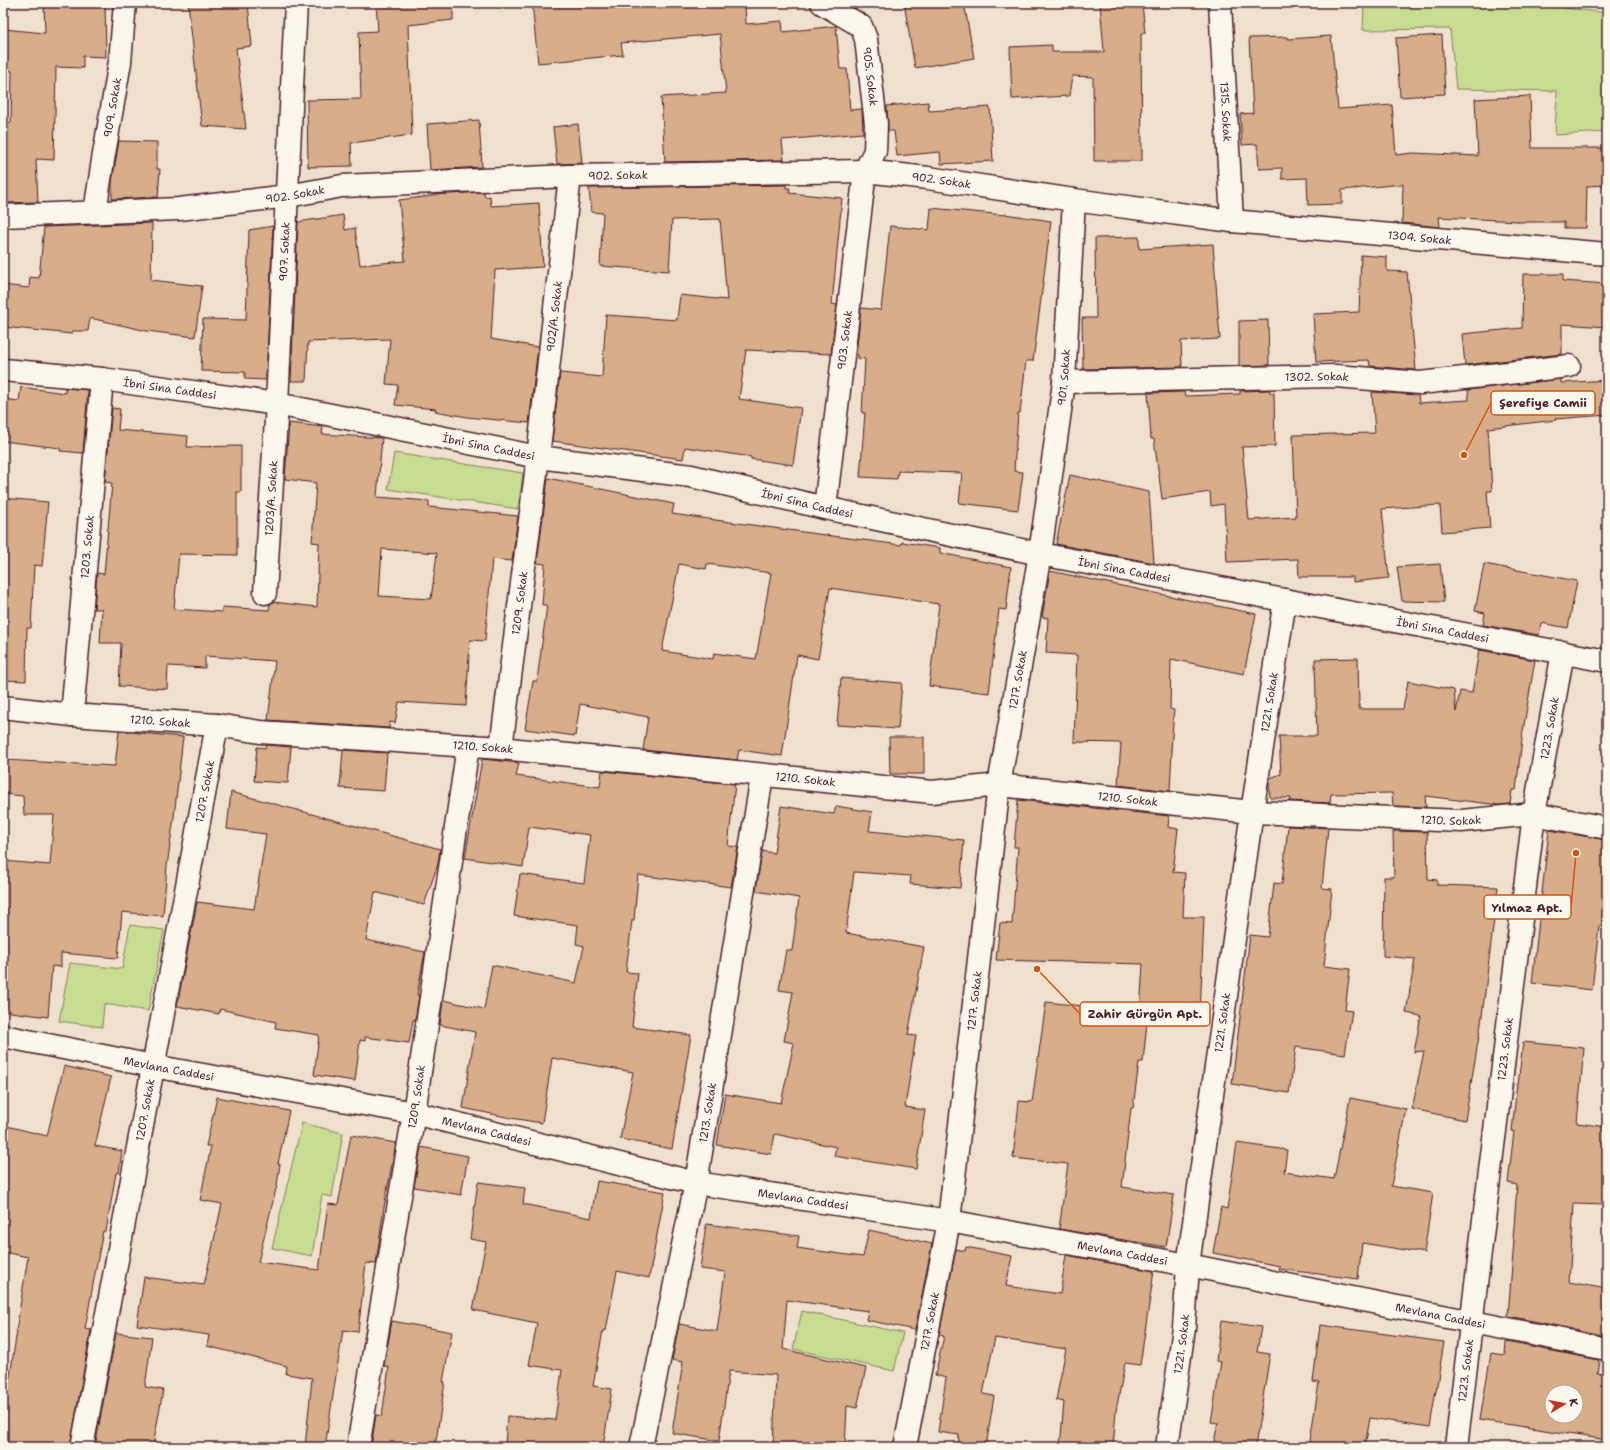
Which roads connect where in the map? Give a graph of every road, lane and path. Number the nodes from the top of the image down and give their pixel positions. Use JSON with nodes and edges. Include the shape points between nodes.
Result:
{"nodes":[{"id":1,"x":125,"y":3,"type":"edge"},
{"id":2,"x":296,"y":3,"type":"edge"},
{"id":3,"x":822,"y":3,"type":"edge"},
{"id":4,"x":1220,"y":3,"type":"edge"},
{"id":5,"x":865,"y":171,"type":"junction"},
{"id":6,"x":570,"y":176,"type":"junction"},
{"id":7,"x":288,"y":196,"type":"junction"},
{"id":8,"x":1074,"y":200,"type":"junction"},
{"id":9,"x":95,"y":212,"type":"junction"},
{"id":10,"x":3,"y":216,"type":"edge"},
{"id":11,"x":1232,"y":221,"type":"junction"},
{"id":12,"x":1607,"y":254,"type":"edge"},
{"id":13,"x":1569,"y":366,"type":"dead end"},
{"id":14,"x":3,"y":370,"type":"edge"},
{"id":15,"x":102,"y":379,"type":"junction"},
{"id":16,"x":1064,"y":382,"type":"junction"},
{"id":17,"x":278,"y":404,"type":"junction"},
{"id":18,"x":538,"y":457,"type":"junction"},
{"id":19,"x":825,"y":508,"type":"junction"},
{"id":20,"x":1040,"y":554,"type":"junction"},
{"id":21,"x":265,"y":593,"type":"dead end"},
{"id":22,"x":1285,"y":600,"type":"junction"},
{"id":23,"x":1563,"y":652,"type":"junction"},
{"id":24,"x":1607,"y":661,"type":"edge"},
{"id":25,"x":3,"y":707,"type":"edge"},
{"id":26,"x":72,"y":714,"type":"junction"},
{"id":27,"x":217,"y":725,"type":"junction"},
{"id":28,"x":468,"y":746,"type":"junction"},
{"id":29,"x":501,"y":748,"type":"junction"},
{"id":30,"x":762,"y":776,"type":"junction"},
{"id":31,"x":999,"y":785,"type":"junction"},
{"id":32,"x":1252,"y":812,"type":"junction"},
{"id":33,"x":1534,"y":814,"type":"junction"},
{"id":34,"x":1607,"y":828,"type":"edge"},
{"id":35,"x":3,"y":1036,"type":"edge"},
{"id":36,"x":153,"y":1066,"type":"junction"},
{"id":37,"x":414,"y":1114,"type":"junction"},
{"id":38,"x":696,"y":1183,"type":"junction"},
{"id":39,"x":949,"y":1221,"type":"junction"},
{"id":40,"x":1188,"y":1265,"type":"junction"},
{"id":41,"x":1471,"y":1321,"type":"junction"},
{"id":42,"x":1607,"y":1349,"type":"edge"},
{"id":43,"x":82,"y":1447,"type":"edge"},
{"id":44,"x":358,"y":1447,"type":"edge"},
{"id":45,"x":642,"y":1447,"type":"edge"},
{"id":46,"x":905,"y":1447,"type":"edge"},
{"id":47,"x":1167,"y":1447,"type":"edge"},
{"id":48,"x":1456,"y":1447,"type":"edge"}],
"edges":[{"from":1,"to":9,"type":"street","name":"909. Sokak","via":[[120,62]]},
{"from":2,"to":7,"type":"street","name":"907. Sokak"},
{"from":3,"to":5,"type":"street","name":"905. Sokak","via":[[861,26],[866,39],[876,124],[875,151]]},
{"from":4,"to":11,"type":"street","name":"1315. Sokak"},
{"from":5,"to":6,"type":"street","name":"902. Sokak"},
{"from":5,"to":8,"type":"street","name":"902. Sokak"},
{"from":5,"to":19,"type":"street","name":"903. Sokak"},
{"from":6,"to":7,"type":"street","name":"902. Sokak","via":[[342,186]]},
{"from":6,"to":18,"type":"street","name":"902/A. Sokak"},
{"from":7,"to":9,"type":"street","name":"902. Sokak","via":[[179,209]]},
{"from":7,"to":17,"type":"street","name":"907. Sokak"},
{"from":8,"to":11,"type":"street","name":"902. Sokak"},
{"from":8,"to":16,"type":"street","name":"901. Sokak"},
{"from":9,"to":10,"type":"street","name":"902. Sokak"},
{"from":11,"to":12,"type":"street","name":"1304. Sokak"},
{"from":13,"to":16,"type":"street","name":"1302. Sokak","via":[[1420,383],[1336,376]]},
{"from":14,"to":15,"type":"street","name":"İbni Sina Caddesi"},
{"from":15,"to":17,"type":"street","name":"İbni Sina Caddesi"},
{"from":15,"to":26,"type":"street","name":"1203. Sokak"},
{"from":16,"to":20,"type":"street","name":"901. Sokak"},
{"from":17,"to":18,"type":"street","name":"İbni Sina Caddesi"},
{"from":17,"to":21,"type":"street","name":"1203/A. Sokak"},
{"from":18,"to":19,"type":"street","name":"İbni Sina Caddesi","via":[[691,476]]},
{"from":18,"to":29,"type":"street","name":"1209. Sokak"},
{"from":19,"to":20,"type":"street","name":"İbni Sina Caddesi"},
{"from":20,"to":22,"type":"street","name":"İbni Sina Caddesi"},
{"from":20,"to":31,"type":"street","name":"1217. Sokak"},
{"from":22,"to":23,"type":"street","name":"İbni Sina Caddesi"},
{"from":22,"to":32,"type":"street","name":"1221. Sokak"},
{"from":23,"to":24,"type":"street","name":"İbni Sina Caddesi"},
{"from":23,"to":33,"type":"street","name":"1223. Sokak"},
{"from":25,"to":26,"type":"street","name":"1210. Sokak"},
{"from":26,"to":27,"type":"street","name":"1210. Sokak"},
{"from":27,"to":28,"type":"street","name":"1210. Sokak","via":[[260,732]]},
{"from":27,"to":36,"type":"street","name":"1207. Sokak"},
{"from":28,"to":29,"type":"street","name":"1210. Sokak"},
{"from":28,"to":37,"type":"street","name":"1209. Sokak"},
{"from":29,"to":30,"type":"street","name":"1210. Sokak"},
{"from":30,"to":31,"type":"street","name":"1210. Sokak","via":[[932,792]]},
{"from":30,"to":38,"type":"street","name":"1213. Sokak"},
{"from":31,"to":32,"type":"street","name":"1210. Sokak"},
{"from":31,"to":39,"type":"street","name":"1217. Sokak"},
{"from":32,"to":33,"type":"street","name":"1210. Sokak","via":[[1461,821]]},
{"from":32,"to":40,"type":"street","name":"1221. Sokak"},
{"from":33,"to":34,"type":"street","name":"1210. Sokak"},
{"from":33,"to":41,"type":"street","name":"1223. Sokak"},
{"from":35,"to":36,"type":"street","name":"Mevlana Caddesi"},
{"from":36,"to":37,"type":"street","name":"Mevlana Caddesi"},
{"from":36,"to":43,"type":"street","name":"1207. Sokak"},
{"from":37,"to":38,"type":"street","name":"Mevlana Caddesi"},
{"from":37,"to":44,"type":"street","name":"1209. Sokak"},
{"from":38,"to":39,"type":"street","name":"Mevlana Caddesi"},
{"from":38,"to":45,"type":"street","name":"1213. Sokak"},
{"from":39,"to":40,"type":"street","name":"Mevlana Caddesi"},
{"from":39,"to":46,"type":"street","name":"1217. Sokak"},
{"from":40,"to":41,"type":"street","name":"Mevlana Caddesi"},
{"from":40,"to":47,"type":"street","name":"1221. Sokak","via":[[1184,1328]]},
{"from":41,"to":42,"type":"street","name":"Mevlana Caddesi"},
{"from":41,"to":48,"type":"street","name":"1223. Sokak"}]}
